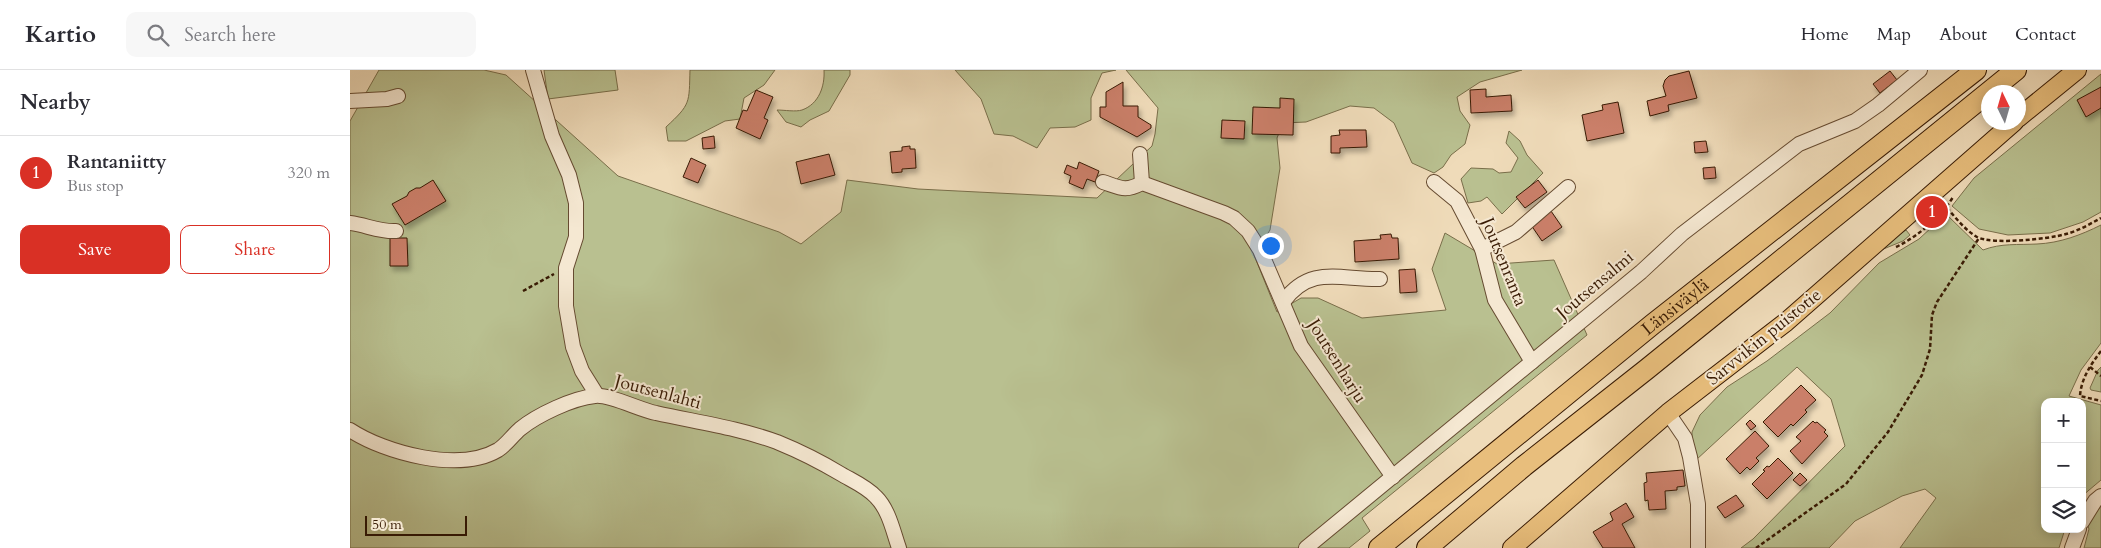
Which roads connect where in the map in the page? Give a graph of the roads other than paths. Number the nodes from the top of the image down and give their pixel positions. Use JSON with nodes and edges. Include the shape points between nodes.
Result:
{"nodes":[{"id":1,"x":533,"y":70,"type":"edge"},
{"id":2,"x":1920,"y":70,"type":"edge"},
{"id":3,"x":1976,"y":70,"type":"edge"},
{"id":4,"x":2016,"y":70,"type":"edge"},
{"id":5,"x":2077,"y":70,"type":"edge"},
{"id":6,"x":398,"y":96,"type":"dead end"},
{"id":7,"x":350,"y":101,"type":"edge"},
{"id":8,"x":2026,"y":111,"type":"edge"},
{"id":9,"x":2005,"y":130,"type":"edge"},
{"id":10,"x":1140,"y":154,"type":"dead end"},
{"id":11,"x":1103,"y":182,"type":"dead end"},
{"id":12,"x":1434,"y":182,"type":"dead end"},
{"id":13,"x":1142,"y":183,"type":"junction"},
{"id":14,"x":1568,"y":187,"type":"dead end"},
{"id":15,"x":350,"y":223,"type":"edge"},
{"id":16,"x":396,"y":231,"type":"dead end"},
{"id":17,"x":1482,"y":250,"type":"junction"},
{"id":18,"x":1380,"y":279,"type":"dead end"},
{"id":19,"x":1283,"y":302,"type":"junction"},
{"id":20,"x":1532,"y":362,"type":"junction"},
{"id":21,"x":597,"y":395,"type":"junction"},
{"id":22,"x":1668,"y":413,"type":"junction"},
{"id":23,"x":350,"y":430,"type":"edge"},
{"id":24,"x":1393,"y":477,"type":"junction"},
{"id":25,"x":2101,"y":496,"type":"edge"},
{"id":26,"x":2086,"y":516,"type":"edge"},
{"id":27,"x":2078,"y":533,"type":"edge"},
{"id":28,"x":899,"y":548,"type":"edge"},
{"id":29,"x":1306,"y":548,"type":"edge"},
{"id":30,"x":1379,"y":548,"type":"edge"},
{"id":31,"x":1427,"y":548,"type":"edge"},
{"id":32,"x":1512,"y":548,"type":"edge"},
{"id":33,"x":1698,"y":548,"type":"edge"},
{"id":34,"x":2072,"y":548,"type":"edge"}],
"edges":[{"from":1,"to":21,"type":"street","via":[[576,203],[576,237],[566,268],[566,306],[573,347],[582,372]]},
{"from":2,"to":20,"type":"street","name":"Joutsensalmi","via":[[1855,121],[1799,144],[1682,234]]},
{"from":3,"to":30,"type":"highway","name":"Länsiväylä","via":[[1653,324]]},
{"from":4,"to":31,"type":"highway","name":"Länsiväylä","via":[[1524,466]]},
{"from":5,"to":8,"type":"main road"},
{"from":6,"to":7,"type":"street"},
{"from":9,"to":22,"type":"main road","name":"Sarvvikin puistotie","via":[[1786,322]]},
{"from":10,"to":13,"type":"street"},
{"from":11,"to":13,"type":"street","via":[[1122,190]]},
{"from":12,"to":17,"type":"street","name":"Joutsenranta","via":[[1457,202]]},
{"from":13,"to":19,"type":"street","name":"Joutsenharju","via":[[1234,218],[1248,231],[1260,250]]},
{"from":14,"to":17,"type":"street","via":[[1516,232]]},
{"from":15,"to":16,"type":"street","via":[[383,232]]},
{"from":17,"to":20,"type":"street","name":"Joutsenranta","via":[[1495,300]]},
{"from":18,"to":19,"type":"street","via":[[1325,276],[1294,288]]},
{"from":19,"to":24,"type":"street","name":"Joutsenharju","via":[[1301,346]]},
{"from":20,"to":24,"type":"street","name":"Joutsensalmi"},
{"from":21,"to":23,"type":"street","name":"Joutsenlahti","via":[[562,406],[521,429],[499,449],[468,460],[414,455],[377,445]]},
{"from":21,"to":28,"type":"street","name":"Joutsenlahti","via":[[648,411],[750,434],[801,453],[877,497]]},
{"from":22,"to":32,"type":"main road","name":"Sarvvikin puistotie"},
{"from":22,"to":33,"type":"street","via":[[1685,438],[1690,456],[1698,504]]},
{"from":24,"to":29,"type":"street","name":"Joutsensalmi"},
{"from":25,"to":26,"type":"street"},
{"from":27,"to":34,"type":"street"}]}
